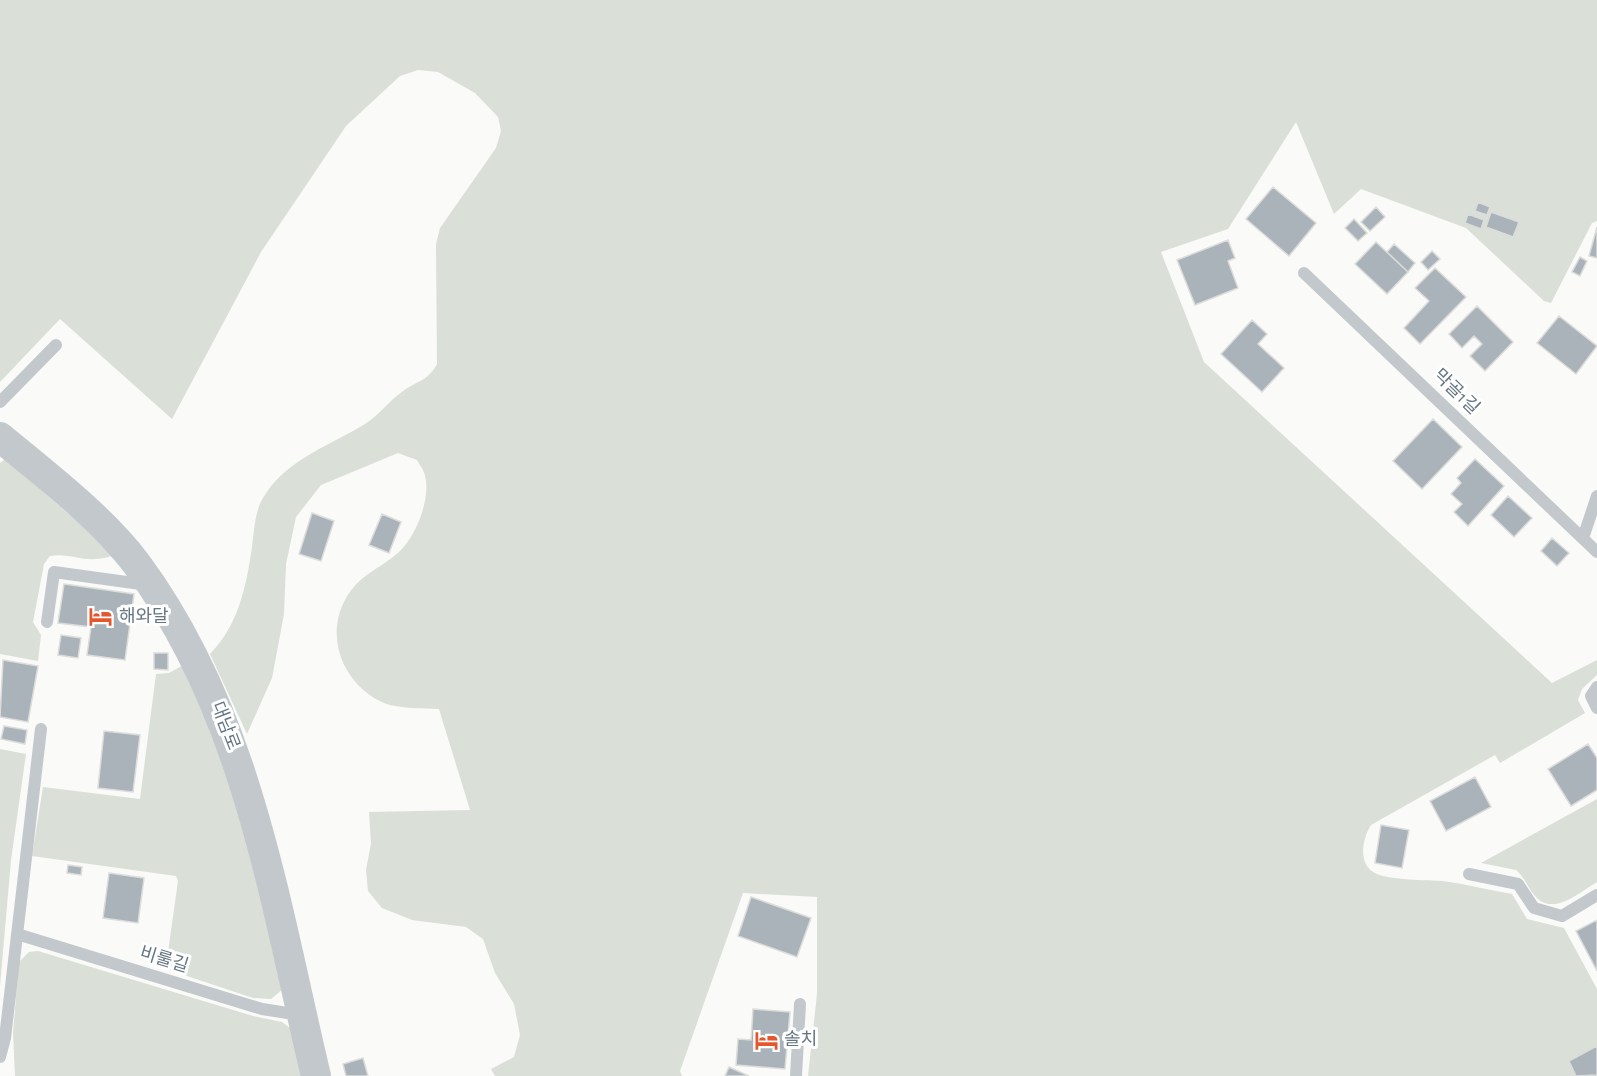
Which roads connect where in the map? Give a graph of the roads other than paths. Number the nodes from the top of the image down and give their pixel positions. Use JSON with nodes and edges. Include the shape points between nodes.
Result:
{"nodes":[{"id":1,"x":1304,"y":273,"type":"dead end"},
{"id":2,"x":56,"y":345,"type":"dead end"},
{"id":3,"x":0,"y":402,"type":"edge"},
{"id":4,"x":3,"y":443,"type":"edge"},
{"id":5,"x":1597,"y":496,"type":"edge"},
{"id":6,"x":1582,"y":538,"type":"junction"},
{"id":7,"x":1597,"y":552,"type":"edge"},
{"id":8,"x":152,"y":586,"type":"junction"},
{"id":9,"x":47,"y":622,"type":"dead end"},
{"id":10,"x":1597,"y":687,"type":"edge"},
{"id":11,"x":1597,"y":708,"type":"edge"},
{"id":12,"x":41,"y":729,"type":"dead end"},
{"id":13,"x":1469,"y":874,"type":"dead end"},
{"id":14,"x":1597,"y":895,"type":"edge"},
{"id":15,"x":17,"y":934,"type":"junction"},
{"id":16,"x":800,"y":1004,"type":"dead end"},
{"id":17,"x":302,"y":1015,"type":"junction"},
{"id":18,"x":0,"y":1057,"type":"edge"},
{"id":19,"x":316,"y":1076,"type":"edge"},
{"id":20,"x":796,"y":1076,"type":"edge"}],
"edges":[{"from":1,"to":6,"type":"lane","name":"막골1길"},
{"from":2,"to":3,"type":"lane"},
{"from":4,"to":8,"type":"street","name":"대남로","via":[[109,533]]},
{"from":5,"to":6,"type":"lane"},
{"from":6,"to":7,"type":"lane","name":"막골1길"},
{"from":8,"to":9,"type":"lane","via":[[54,572]]},
{"from":8,"to":17,"type":"street","name":"대남로","via":[[195,657],[234,748]]},
{"from":10,"to":11,"type":"lane","via":[[1591,696]]},
{"from":12,"to":15,"type":"lane"},
{"from":13,"to":14,"type":"lane","via":[[1518,884],[1534,908],[1562,916]]},
{"from":15,"to":17,"type":"lane","name":"비룰길","via":[[262,1009]]},
{"from":15,"to":18,"type":"lane"},
{"from":16,"to":20,"type":"lane"},
{"from":17,"to":19,"type":"street","name":"대남로"}]}
